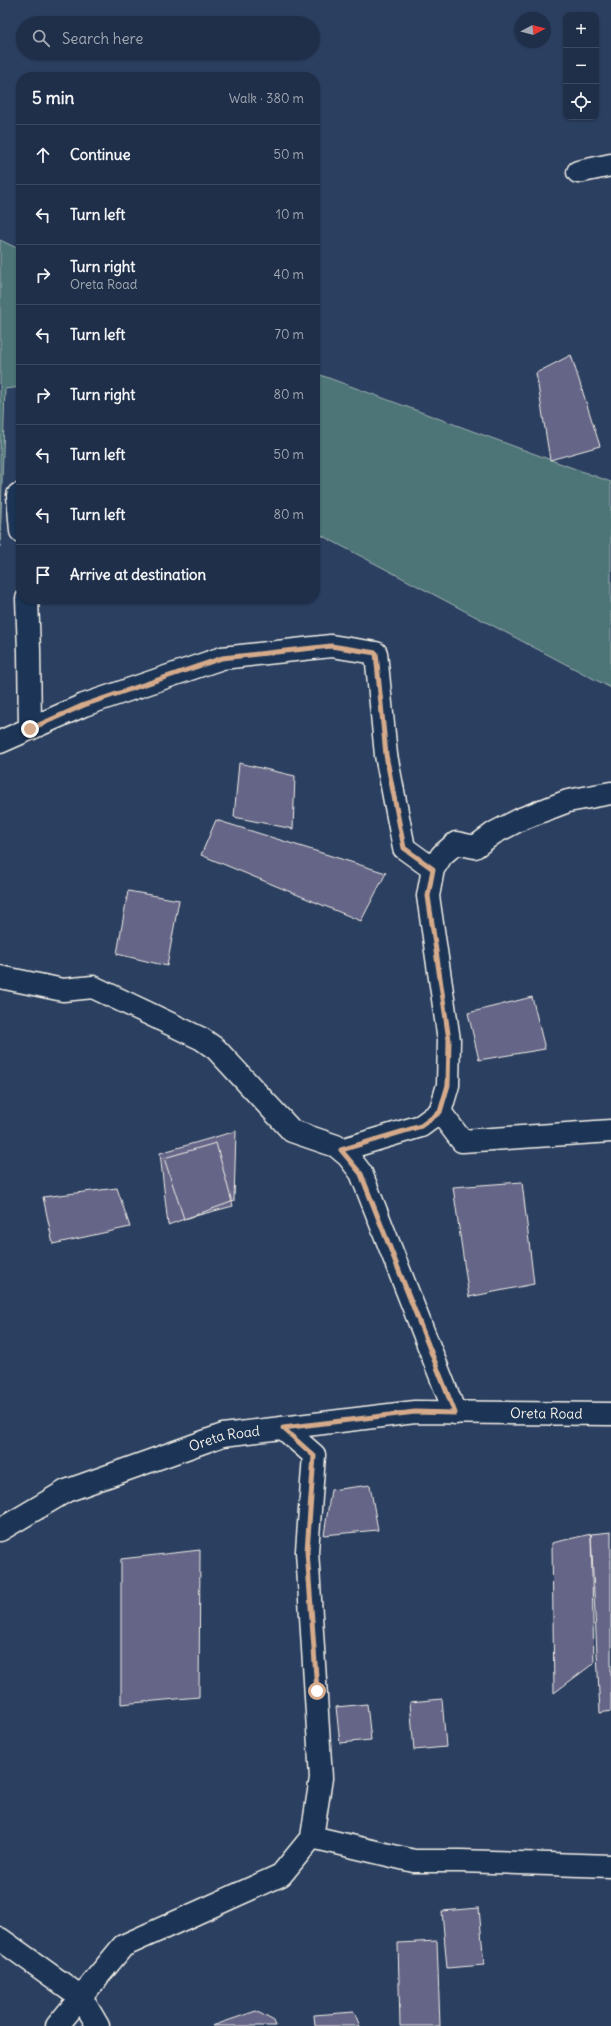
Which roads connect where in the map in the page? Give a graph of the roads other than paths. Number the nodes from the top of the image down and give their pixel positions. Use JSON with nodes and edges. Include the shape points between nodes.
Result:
{"nodes":[{"id":1,"x":611,"y":165,"type":"edge"},
{"id":2,"x":578,"y":172,"type":"dead end"},
{"id":3,"x":27,"y":604,"type":"edge"},
{"id":4,"x":30,"y":729,"type":"junction"},
{"id":5,"x":0,"y":742,"type":"edge"},
{"id":6,"x":611,"y":793,"type":"edge"},
{"id":7,"x":433,"y":869,"type":"junction"},
{"id":8,"x":0,"y":977,"type":"edge"},
{"id":9,"x":440,"y":1112,"type":"junction"},
{"id":10,"x":611,"y":1131,"type":"edge"},
{"id":11,"x":341,"y":1150,"type":"junction"},
{"id":12,"x":455,"y":1413,"type":"junction"},
{"id":13,"x":611,"y":1414,"type":"edge"},
{"id":14,"x":283,"y":1428,"type":"junction"},
{"id":15,"x":0,"y":1530,"type":"edge"},
{"id":16,"x":312,"y":1837,"type":"junction"},
{"id":17,"x":611,"y":1866,"type":"edge"},
{"id":18,"x":0,"y":1939,"type":"edge"},
{"id":19,"x":81,"y":1998,"type":"junction"},
{"id":20,"x":57,"y":2026,"type":"edge"},
{"id":21,"x":98,"y":2026,"type":"edge"}],
"edges":[{"from":1,"to":2,"type":"street"},
{"from":3,"to":4,"type":"street"},
{"from":4,"to":5,"type":"street"},
{"from":4,"to":7,"type":"street","via":[[84,705],[222,658],[331,646],[376,653],[386,755],[404,848]]},
{"from":6,"to":7,"type":"street","via":[[568,801],[521,819],[494,833],[475,847],[456,843],[442,855]]},
{"from":7,"to":9,"type":"street","via":[[428,896],[449,1040],[448,1085]]},
{"from":8,"to":11,"type":"street","via":[[63,990],[93,987],[202,1039],[216,1049],[292,1130]]},
{"from":9,"to":10,"type":"street","via":[[462,1141]]},
{"from":9,"to":11,"type":"street","via":[[421,1126]]},
{"from":11,"to":12,"type":"street","via":[[361,1174]]},
{"from":12,"to":13,"type":"street","name":"Oreta Road"},
{"from":12,"to":14,"type":"street","name":"Oreta Road","via":[[415,1412]]},
{"from":14,"to":15,"type":"street","name":"Oreta Road","via":[[223,1435],[66,1491]]},
{"from":14,"to":16,"type":"street","via":[[314,1456],[307,1551],[321,1778]]},
{"from":16,"to":17,"type":"street","via":[[414,1861],[460,1860]]},
{"from":16,"to":19,"type":"street","via":[[280,1875],[123,1946]]},
{"from":18,"to":19,"type":"street"},
{"from":19,"to":20,"type":"street"},
{"from":19,"to":21,"type":"street"}]}
